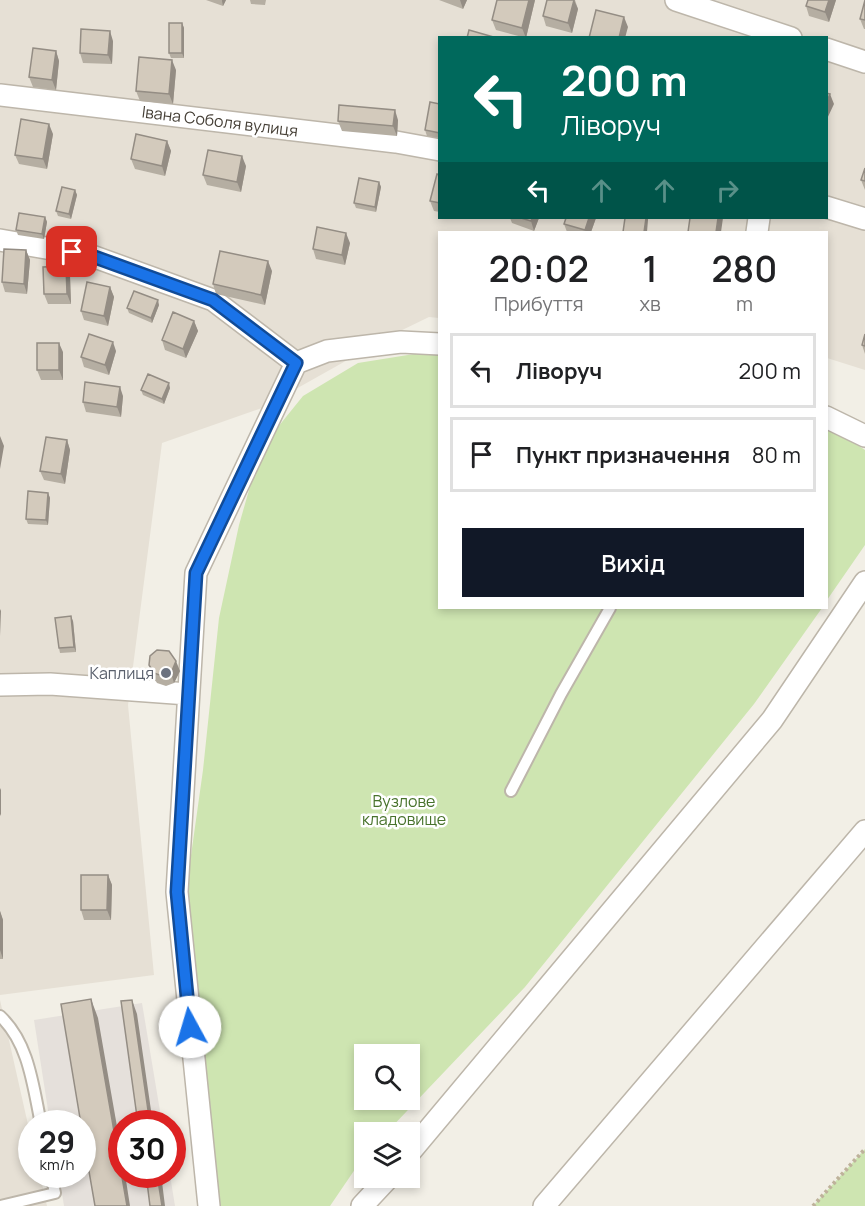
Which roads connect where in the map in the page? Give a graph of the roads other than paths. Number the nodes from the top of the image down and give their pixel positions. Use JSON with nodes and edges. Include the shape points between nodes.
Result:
{"nodes":[{"id":1,"x":676,"y":0,"type":"edge"},
{"id":2,"x":787,"y":36,"type":"edge"},
{"id":3,"x":828,"y":50,"type":"edge"},
{"id":4,"x":865,"y":62,"type":"edge"},
{"id":5,"x":0,"y":97,"type":"edge"},
{"id":6,"x":438,"y":150,"type":"edge"},
{"id":7,"x":828,"y":208,"type":"edge"},
{"id":8,"x":865,"y":219,"type":"edge"},
{"id":9,"x":0,"y":240,"type":"edge"},
{"id":10,"x":438,"y":344,"type":"edge"},
{"id":11,"x":296,"y":363,"type":"junction"},
{"id":12,"x":828,"y":418,"type":"edge"},
{"id":13,"x":865,"y":436,"type":"edge"},
{"id":14,"x":865,"y":582,"type":"edge"},
{"id":15,"x":608,"y":609,"type":"edge"},
{"id":16,"x":0,"y":685,"type":"edge"},
{"id":17,"x":188,"y":694,"type":"junction"},
{"id":18,"x":511,"y":791,"type":"dead end"},
{"id":19,"x":865,"y":831,"type":"edge"},
{"id":20,"x":0,"y":1016,"type":"edge"},
{"id":21,"x":37,"y":1110,"type":"edge"},
{"id":22,"x":420,"y":1140,"type":"edge"},
{"id":23,"x":54,"y":1188,"type":"edge"},
{"id":24,"x":379,"y":1188,"type":"edge"},
{"id":25,"x":1,"y":1206,"type":"edge"},
{"id":26,"x":209,"y":1206,"type":"edge"},
{"id":27,"x":362,"y":1206,"type":"edge"},
{"id":28,"x":544,"y":1206,"type":"edge"}],
"edges":[{"from":1,"to":2,"type":"street"},
{"from":3,"to":4,"type":"street"},
{"from":5,"to":6,"type":"street","name":"Івана Соболя вулиця"},
{"from":7,"to":8,"type":"street"},
{"from":9,"to":11,"type":"street","via":[[92,256],[213,300]]},
{"from":10,"to":11,"type":"street","via":[[400,342],[327,351]]},
{"from":11,"to":17,"type":"street","via":[[196,573]]},
{"from":12,"to":13,"type":"street"},
{"from":14,"to":22,"type":"street","via":[[772,720]]},
{"from":15,"to":18,"type":"lane"},
{"from":16,"to":17,"type":"street","via":[[50,684]]},
{"from":17,"to":26,"type":"street","via":[[177,892]]},
{"from":19,"to":28,"type":"street"},
{"from":20,"to":21,"type":"lane","via":[[11,1027],[28,1064]]},
{"from":23,"to":25,"type":"lane","via":[[55,1193]]},
{"from":24,"to":27,"type":"street"}]}
